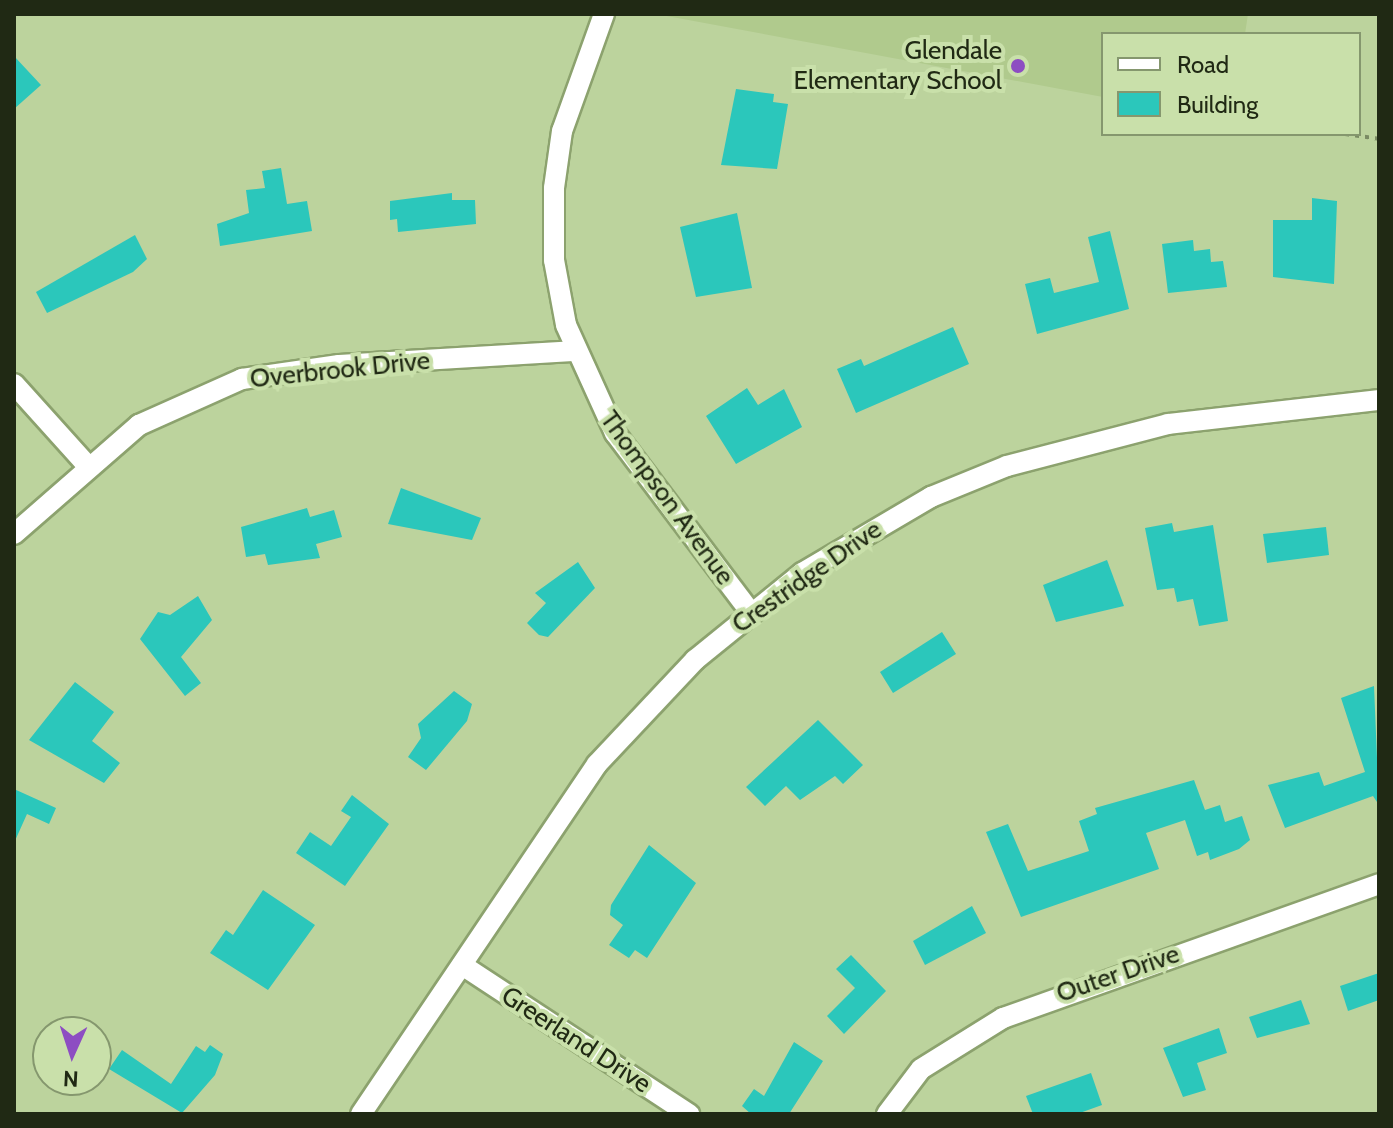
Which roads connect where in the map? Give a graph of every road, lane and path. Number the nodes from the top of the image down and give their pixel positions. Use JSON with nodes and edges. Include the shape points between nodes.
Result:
{"nodes":[{"id":1,"x":604,"y":14,"type":"edge"},
{"id":2,"x":1359,"y":136,"type":"edge"},
{"id":3,"x":1379,"y":139,"type":"edge"},
{"id":4,"x":573,"y":351,"type":"junction"},
{"id":5,"x":14,"y":384,"type":"edge"},
{"id":6,"x":1379,"y":400,"type":"edge"},
{"id":7,"x":87,"y":465,"type":"junction"},
{"id":8,"x":14,"y":534,"type":"edge"},
{"id":9,"x":749,"y":610,"type":"junction"},
{"id":10,"x":1379,"y":884,"type":"edge"},
{"id":11,"x":462,"y":965,"type":"junction"},
{"id":12,"x":361,"y":1114,"type":"edge"},
{"id":13,"x":689,"y":1114,"type":"edge"},
{"id":14,"x":887,"y":1114,"type":"edge"}],
"edges":[{"from":1,"to":4,"type":"street","name":"Thompson Avenue","via":[[562,131],[554,188],[554,260]]},
{"from":2,"to":3,"type":"path"},
{"from":4,"to":7,"type":"street","name":"Overbrook Drive","via":[[339,365],[242,379],[163,410]]},
{"from":4,"to":9,"type":"street","name":"Thompson Avenue","via":[[615,433]]},
{"from":5,"to":7,"type":"street"},
{"from":6,"to":9,"type":"street","name":"Crestridge Drive","via":[[1168,424],[1007,466],[870,530]]},
{"from":7,"to":8,"type":"street","name":"Overbrook Drive"},
{"from":9,"to":11,"type":"street","name":"Crestridge Drive","via":[[597,764]]},
{"from":10,"to":14,"type":"street","name":"Outer Drive","via":[[1003,1018],[921,1069]]},
{"from":11,"to":12,"type":"street","name":"Crestridge Drive"},
{"from":11,"to":13,"type":"street","name":"Greerland Drive"}]}
